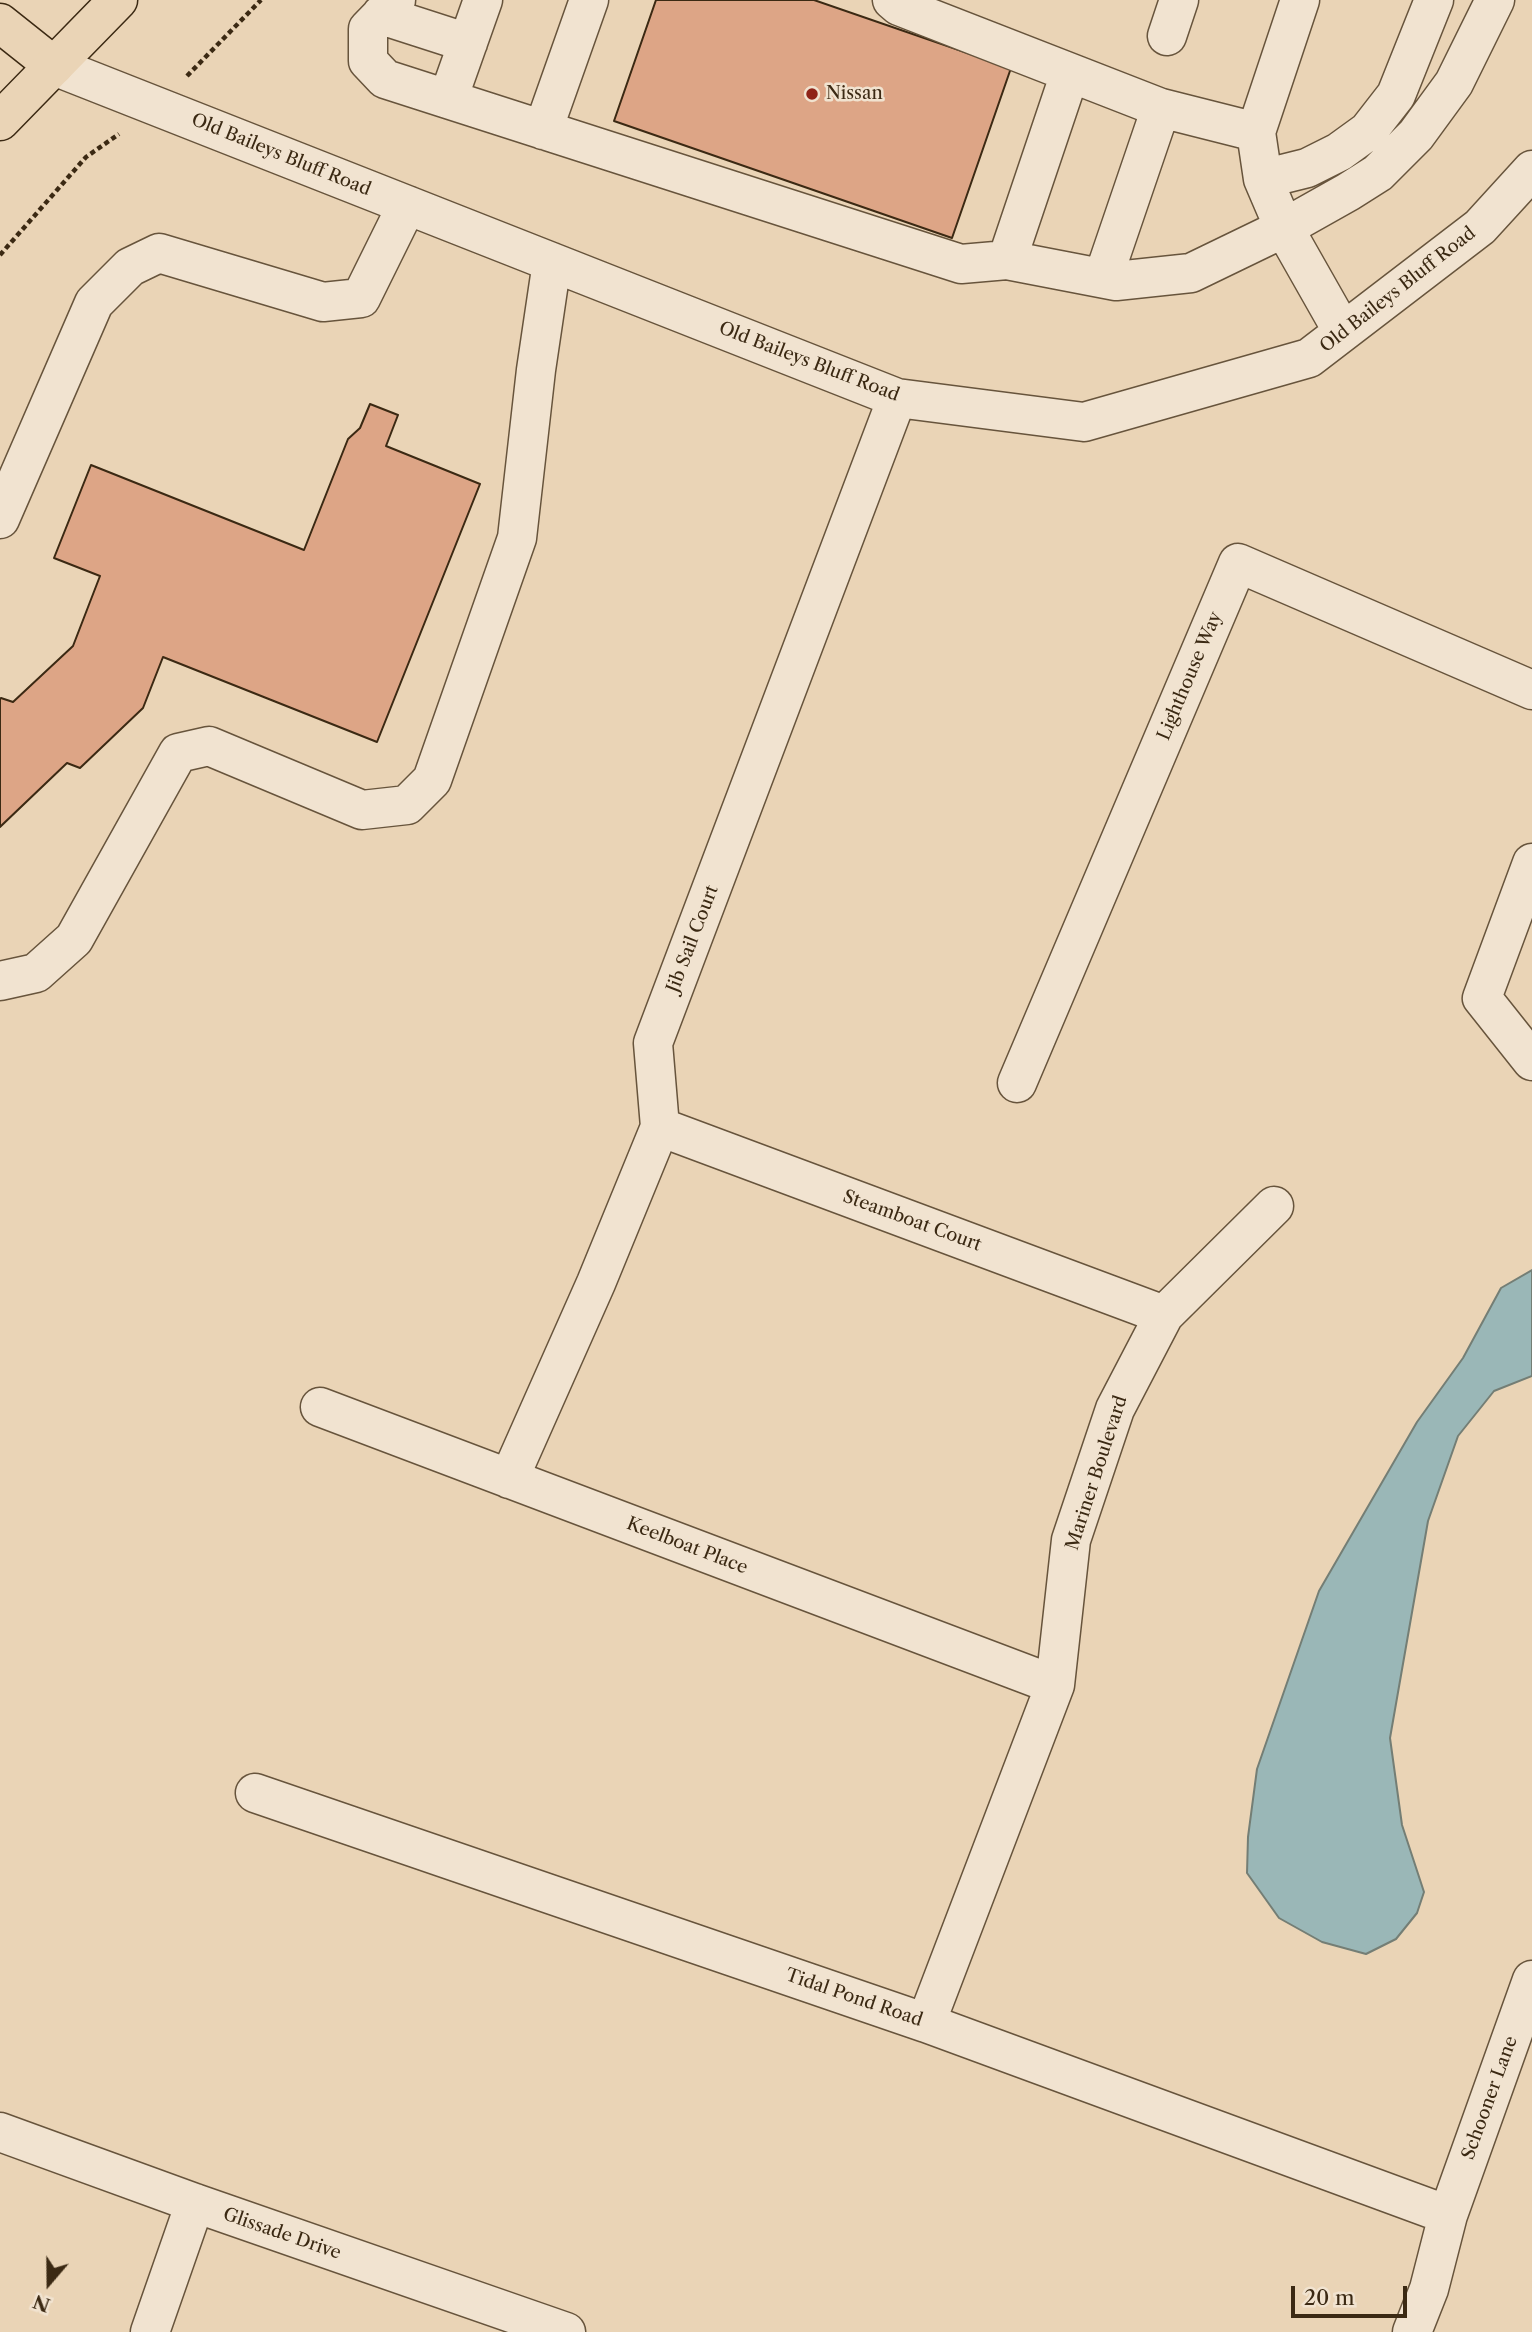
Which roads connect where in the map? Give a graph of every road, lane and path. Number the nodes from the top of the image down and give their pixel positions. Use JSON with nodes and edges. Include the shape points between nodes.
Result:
{"nodes":[{"id":1,"x":118,"y":0,"type":"edge"},
{"id":2,"x":483,"y":0,"type":"edge"},
{"id":3,"x":589,"y":0,"type":"edge"},
{"id":4,"x":892,"y":0,"type":"edge"},
{"id":5,"x":1179,"y":0,"type":"edge"},
{"id":6,"x":1300,"y":0,"type":"edge"},
{"id":7,"x":1434,"y":0,"type":"edge"},
{"id":8,"x":1495,"y":0,"type":"edge"},
{"id":9,"x":388,"y":8,"type":"edge"},
{"id":10,"x":0,"y":23,"type":"edge"},
{"id":11,"x":1167,"y":36,"type":"dead end"},
{"id":12,"x":468,"y":43,"type":"junction"},
{"id":13,"x":0,"y":55,"type":"edge"},
{"id":14,"x":54,"y":66,"type":"junction"},
{"id":15,"x":1070,"y":73,"type":"junction"},
{"id":16,"x":448,"y":99,"type":"junction"},
{"id":17,"x":1161,"y":108,"type":"junction"},
{"id":18,"x":0,"y":121,"type":"edge"},
{"id":19,"x":543,"y":130,"type":"junction"},
{"id":20,"x":1256,"y":132,"type":"junction"},
{"id":21,"x":1532,"y":170,"type":"edge"},
{"id":22,"x":1264,"y":179,"type":"junction"},
{"id":23,"x":407,"y":205,"type":"junction"},
{"id":24,"x":1284,"y":228,"type":"junction"},
{"id":25,"x":1007,"y":260,"type":"junction"},
{"id":26,"x":552,"y":262,"type":"junction"},
{"id":27,"x":1103,"y":278,"type":"junction"},
{"id":28,"x":1343,"y":332,"type":"junction"},
{"id":29,"x":897,"y":398,"type":"junction"},
{"id":30,"x":0,"y":519,"type":"edge"},
{"id":31,"x":1532,"y":690,"type":"edge"},
{"id":32,"x":1532,"y":863,"type":"edge"},
{"id":33,"x":0,"y":981,"type":"edge"},
{"id":34,"x":1532,"y":1061,"type":"edge"},
{"id":35,"x":1017,"y":1083,"type":"dead end"},
{"id":36,"x":660,"y":1127,"type":"junction"},
{"id":37,"x":1274,"y":1206,"type":"dead end"},
{"id":38,"x":1164,"y":1315,"type":"junction"},
{"id":39,"x":320,"y":1407,"type":"dead end"},
{"id":40,"x":509,"y":1479,"type":"junction"},
{"id":41,"x":1055,"y":1685,"type":"junction"},
{"id":42,"x":255,"y":1793,"type":"dead end"},
{"id":43,"x":1532,"y":1980,"type":"edge"},
{"id":44,"x":926,"y":2023,"type":"junction"},
{"id":45,"x":0,"y":2132,"type":"edge"},
{"id":46,"x":195,"y":2203,"type":"junction"},
{"id":47,"x":1448,"y":2215,"type":"junction"},
{"id":48,"x":150,"y":2332,"type":"edge"},
{"id":49,"x":565,"y":2332,"type":"edge"},
{"id":50,"x":1412,"y":2332,"type":"edge"}],
"edges":[{"from":1,"to":14,"type":"main road"},
{"from":2,"to":12,"type":"street"},
{"from":3,"to":19,"type":"street"},
{"from":4,"to":15,"type":"street"},
{"from":5,"to":11,"type":"street"},
{"from":6,"to":20,"type":"street"},
{"from":7,"to":22,"type":"street","via":[[1396,95],[1368,131],[1307,168]]},
{"from":8,"to":24,"type":"street","via":[[1454,83],[1416,135],[1378,173]]},
{"from":9,"to":12,"type":"street"},
{"from":9,"to":16,"type":"street","via":[[368,29],[368,61],[385,79]]},
{"from":10,"to":14,"type":"main road"},
{"from":12,"to":16,"type":"street"},
{"from":13,"to":14,"type":"main road"},
{"from":14,"to":18,"type":"main road"},
{"from":14,"to":23,"type":"street","name":"Old Baileys Bluff Road"},
{"from":15,"to":17,"type":"street"},
{"from":15,"to":25,"type":"street"},
{"from":16,"to":19,"type":"street"},
{"from":17,"to":20,"type":"street"},
{"from":17,"to":27,"type":"street"},
{"from":19,"to":25,"type":"street","via":[[961,264]]},
{"from":20,"to":22,"type":"street"},
{"from":21,"to":28,"type":"street","name":"Old Baileys Bluff Road","via":[[1480,227]]},
{"from":22,"to":24,"type":"street"},
{"from":23,"to":26,"type":"street","name":"Old Baileys Bluff Road"},
{"from":23,"to":30,"type":"street","via":[[361,298],[323,303],[159,253],[130,267],[94,303]]},
{"from":24,"to":27,"type":"street","via":[[1191,273],[1116,281]]},
{"from":24,"to":28,"type":"street"},
{"from":25,"to":27,"type":"street"},
{"from":26,"to":29,"type":"street","name":"Old Baileys Bluff Road"},
{"from":26,"to":33,"type":"street","via":[[517,538],[432,780],[407,805],[362,810],[209,746],[178,753],[74,939],[36,973]]},
{"from":28,"to":29,"type":"street","name":"Old Baileys Bluff Road","via":[[1309,358],[1084,422]]},
{"from":29,"to":36,"type":"street","name":"Jib Sail Court","via":[[653,1043]]},
{"from":31,"to":35,"type":"street","name":"Lighthouse Way","via":[[1238,563]]},
{"from":32,"to":34,"type":"street","via":[[1482,998]]},
{"from":36,"to":38,"type":"street","name":"Steamboat Court"},
{"from":36,"to":40,"type":"street","name":"Jib Sail Court"},
{"from":37,"to":38,"type":"street","name":"Mariner Boulevard"},
{"from":38,"to":41,"type":"street","name":"Mariner Boulevard","via":[[1115,1409],[1071,1540]]},
{"from":39,"to":40,"type":"street","name":"Keelboat Place"},
{"from":40,"to":41,"type":"street","name":"Keelboat Place"},
{"from":41,"to":44,"type":"street","name":"Mariner Boulevard"},
{"from":42,"to":44,"type":"street","name":"Tidal Pond Road"},
{"from":43,"to":47,"type":"street","name":"Schooner Lane"},
{"from":44,"to":47,"type":"street","name":"Tidal Pond Road"},
{"from":45,"to":46,"type":"street","name":"Glissade Drive"},
{"from":46,"to":48,"type":"street"},
{"from":46,"to":49,"type":"street","name":"Glissade Drive"},
{"from":47,"to":50,"type":"street","name":"Schooner Lane","via":[[1429,2289]]}]}
